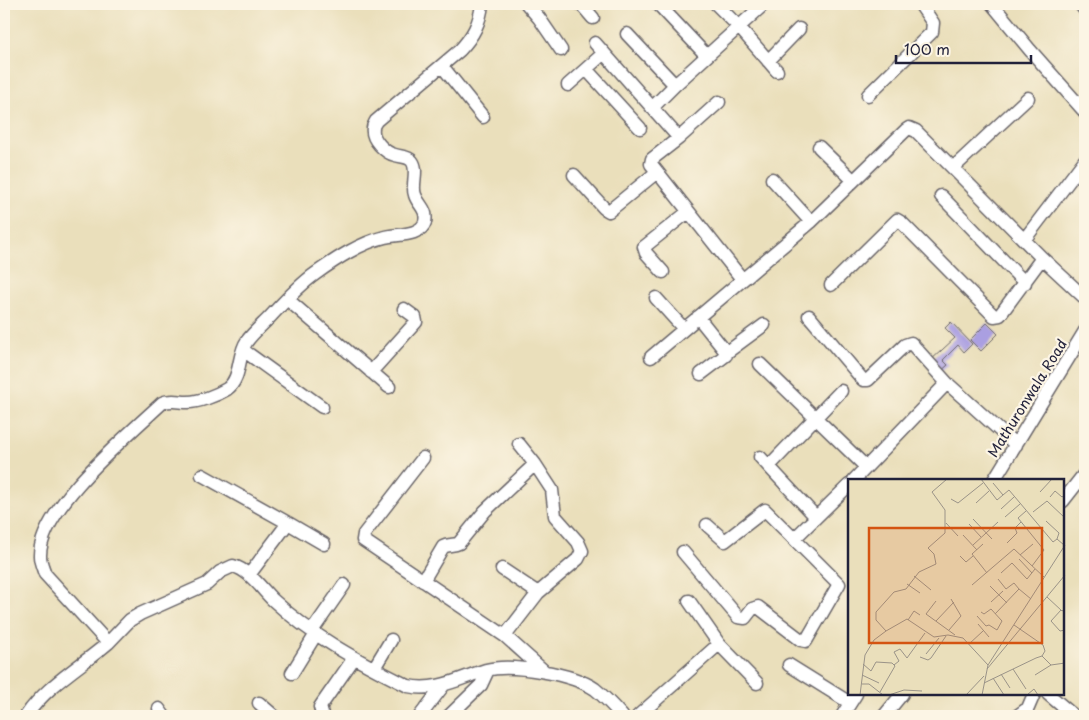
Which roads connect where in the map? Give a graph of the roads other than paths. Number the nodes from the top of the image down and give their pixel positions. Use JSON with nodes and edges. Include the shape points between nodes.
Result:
{"nodes":[{"id":1,"x":482,"y":4,"type":"edge"},
{"id":2,"x":581,"y":4,"type":"edge"},
{"id":3,"x":658,"y":4,"type":"edge"},
{"id":4,"x":716,"y":4,"type":"edge"},
{"id":5,"x":764,"y":4,"type":"edge"},
{"id":6,"x":920,"y":4,"type":"edge"},
{"id":7,"x":992,"y":4,"type":"edge"},
{"id":8,"x":1080,"y":4,"type":"edge"},
{"id":9,"x":531,"y":5,"type":"edge"},
{"id":10,"x":1085,"y":10,"type":"edge"},
{"id":11,"x":594,"y":18,"type":"dead end"},
{"id":12,"x":739,"y":27,"type":"junction"},
{"id":13,"x":799,"y":29,"type":"dead end"},
{"id":14,"x":627,"y":34,"type":"dead end"},
{"id":15,"x":595,"y":43,"type":"dead end"},
{"id":16,"x":561,"y":50,"type":"dead end"},
{"id":17,"x":604,"y":54,"type":"junction"},
{"id":18,"x":707,"y":56,"type":"junction"},
{"id":19,"x":768,"y":61,"type":"junction"},
{"id":20,"x":442,"y":66,"type":"junction"},
{"id":21,"x":586,"y":69,"type":"junction"},
{"id":22,"x":777,"y":71,"type":"dead end"},
{"id":23,"x":568,"y":85,"type":"dead end"},
{"id":24,"x":675,"y":85,"type":"junction"},
{"id":25,"x":868,"y":95,"type":"dead end"},
{"id":26,"x":1028,"y":98,"type":"dead end"},
{"id":27,"x":719,"y":102,"type":"dead end"},
{"id":28,"x":652,"y":108,"type":"junction"},
{"id":29,"x":1085,"y":112,"type":"edge"},
{"id":30,"x":483,"y":117,"type":"dead end"},
{"id":31,"x":640,"y":128,"type":"dead end"},
{"id":32,"x":679,"y":138,"type":"junction"},
{"id":33,"x":818,"y":146,"type":"dead end"},
{"id":34,"x":1085,"y":160,"type":"edge"},
{"id":35,"x":953,"y":168,"type":"junction"},
{"id":36,"x":657,"y":172,"type":"junction"},
{"id":37,"x":574,"y":175,"type":"dead end"},
{"id":38,"x":772,"y":179,"type":"dead end"},
{"id":39,"x":853,"y":180,"type":"junction"},
{"id":40,"x":941,"y":196,"type":"dead end"},
{"id":41,"x":688,"y":212,"type":"junction"},
{"id":42,"x":811,"y":222,"type":"junction"},
{"id":43,"x":1024,"y":240,"type":"junction"},
{"id":44,"x":1042,"y":258,"type":"junction"},
{"id":45,"x":663,"y":272,"type":"dead end"},
{"id":46,"x":742,"y":279,"type":"junction"},
{"id":47,"x":1025,"y":283,"type":"junction"},
{"id":48,"x":831,"y":285,"type":"dead end"},
{"id":49,"x":656,"y":298,"type":"dead end"},
{"id":50,"x":1085,"y":298,"type":"edge"},
{"id":51,"x":287,"y":299,"type":"junction"},
{"id":52,"x":404,"y":309,"type":"dead end"},
{"id":53,"x":809,"y":316,"type":"dead end"},
{"id":54,"x":698,"y":317,"type":"junction"},
{"id":55,"x":764,"y":325,"type":"dead end"},
{"id":56,"x":684,"y":328,"type":"junction"},
{"id":57,"x":1085,"y":331,"type":"edge"},
{"id":58,"x":243,"y":350,"type":"junction"},
{"id":59,"x":726,"y":353,"type":"junction"},
{"id":60,"x":651,"y":357,"type":"dead end"},
{"id":61,"x":760,"y":364,"type":"dead end"},
{"id":62,"x":371,"y":372,"type":"junction"},
{"id":63,"x":701,"y":374,"type":"dead end"},
{"id":64,"x":946,"y":382,"type":"junction"},
{"id":65,"x":389,"y":388,"type":"dead end"},
{"id":66,"x":841,"y":391,"type":"dead end"},
{"id":67,"x":322,"y":406,"type":"dead end"},
{"id":68,"x":815,"y":418,"type":"junction"},
{"id":69,"x":519,"y":444,"type":"dead end"},
{"id":70,"x":1016,"y":445,"type":"junction"},
{"id":71,"x":423,"y":458,"type":"dead end"},
{"id":72,"x":535,"y":464,"type":"junction"},
{"id":73,"x":866,"y":467,"type":"junction"},
{"id":74,"x":1085,"y":472,"type":"edge"},
{"id":75,"x":202,"y":475,"type":"dead end"},
{"id":76,"x":855,"y":479,"type":"edge"},
{"id":77,"x":995,"y":479,"type":"edge"},
{"id":78,"x":848,"y":487,"type":"edge"},
{"id":79,"x":1064,"y":499,"type":"edge"},
{"id":80,"x":816,"y":518,"type":"junction"},
{"id":81,"x":288,"y":523,"type":"junction"},
{"id":82,"x":707,"y":525,"type":"dead end"},
{"id":83,"x":794,"y":540,"type":"junction"},
{"id":84,"x":324,"y":544,"type":"dead end"},
{"id":85,"x":683,"y":552,"type":"dead end"},
{"id":86,"x":502,"y":569,"type":"dead end"},
{"id":87,"x":249,"y":575,"type":"junction"},
{"id":88,"x":423,"y":581,"type":"junction"},
{"id":89,"x":344,"y":585,"type":"dead end"},
{"id":90,"x":844,"y":588,"type":"edge"},
{"id":91,"x":538,"y":593,"type":"junction"},
{"id":92,"x":689,"y":601,"type":"dead end"},
{"id":93,"x":314,"y":633,"type":"junction"},
{"id":94,"x":505,"y":636,"type":"junction"},
{"id":95,"x":391,"y":640,"type":"dead end"},
{"id":96,"x":108,"y":643,"type":"junction"},
{"id":97,"x":719,"y":644,"type":"junction"},
{"id":98,"x":354,"y":658,"type":"junction"},
{"id":99,"x":789,"y":665,"type":"dead end"},
{"id":100,"x":374,"y":668,"type":"junction"},
{"id":101,"x":488,"y":670,"type":"junction"},
{"id":102,"x":544,"y":671,"type":"junction"},
{"id":103,"x":292,"y":673,"type":"dead end"},
{"id":104,"x":757,"y":683,"type":"dead end"},
{"id":105,"x":443,"y":686,"type":"junction"},
{"id":106,"x":901,"y":695,"type":"edge"},
{"id":107,"x":1034,"y":695,"type":"edge"},
{"id":108,"x":1049,"y":695,"type":"edge"},
{"id":109,"x":853,"y":698,"type":"edge"},
{"id":110,"x":259,"y":703,"type":"dead end"},
{"id":111,"x":323,"y":715,"type":"edge"},
{"id":112,"x":26,"y":716,"type":"edge"},
{"id":113,"x":274,"y":716,"type":"edge"},
{"id":114,"x":420,"y":716,"type":"edge"},
{"id":115,"x":450,"y":716,"type":"edge"},
{"id":116,"x":622,"y":716,"type":"edge"},
{"id":117,"x":638,"y":716,"type":"edge"},
{"id":118,"x":842,"y":716,"type":"edge"},
{"id":119,"x":884,"y":716,"type":"edge"},
{"id":120,"x":1017,"y":716,"type":"edge"},
{"id":121,"x":1074,"y":716,"type":"edge"}],
"edges":[{"from":1,"to":20,"type":"street","via":[[480,20],[472,37]]},
{"from":2,"to":11,"type":"street"},
{"from":3,"to":18,"type":"street"},
{"from":4,"to":12,"type":"street"},
{"from":5,"to":12,"type":"street"},
{"from":6,"to":25,"type":"street","via":[[933,23],[932,32]]},
{"from":7,"to":29,"type":"street"},
{"from":8,"to":10,"type":"street"},
{"from":9,"to":16,"type":"street"},
{"from":12,"to":18,"type":"street"},
{"from":12,"to":19,"type":"street"},
{"from":13,"to":19,"type":"street"},
{"from":14,"to":24,"type":"street"},
{"from":15,"to":17,"type":"street"},
{"from":17,"to":21,"type":"street"},
{"from":17,"to":28,"type":"street"},
{"from":18,"to":24,"type":"street"},
{"from":19,"to":22,"type":"street"},
{"from":20,"to":30,"type":"street"},
{"from":20,"to":51,"type":"street","via":[[376,121],[373,128],[377,142],[385,150],[412,160],[415,195],[426,214],[421,229],[384,237],[356,248],[313,275]]},
{"from":21,"to":23,"type":"street"},
{"from":21,"to":31,"type":"street"},
{"from":24,"to":28,"type":"street"},
{"from":26,"to":35,"type":"street"},
{"from":27,"to":32,"type":"street"},
{"from":28,"to":32,"type":"street"},
{"from":32,"to":36,"type":"street","via":[[652,159],[651,164]]},
{"from":33,"to":39,"type":"street"},
{"from":34,"to":43,"type":"street"},
{"from":35,"to":39,"type":"street","via":[[910,128]]},
{"from":35,"to":43,"type":"street"},
{"from":36,"to":37,"type":"street","via":[[609,211]]},
{"from":36,"to":41,"type":"street"},
{"from":38,"to":42,"type":"street"},
{"from":39,"to":42,"type":"street"},
{"from":40,"to":47,"type":"street"},
{"from":41,"to":45,"type":"street","via":[[644,247]]},
{"from":41,"to":46,"type":"street"},
{"from":42,"to":46,"type":"street"},
{"from":43,"to":44,"type":"street"},
{"from":44,"to":47,"type":"street"},
{"from":44,"to":50,"type":"street"},
{"from":46,"to":54,"type":"street"},
{"from":47,"to":48,"type":"street","via":[[1000,315],[994,316],[897,220]]},
{"from":49,"to":56,"type":"street"},
{"from":51,"to":58,"type":"street","via":[[248,340]]},
{"from":51,"to":62,"type":"street"},
{"from":52,"to":62,"type":"street","via":[[415,317],[416,322]]},
{"from":53,"to":64,"type":"street","via":[[863,380],[868,380],[910,343]]},
{"from":54,"to":56,"type":"street"},
{"from":54,"to":59,"type":"street"},
{"from":55,"to":59,"type":"street"},
{"from":56,"to":60,"type":"street"},
{"from":57,"to":70,"type":"street","name":"Mathuronwala Road"},
{"from":58,"to":67,"type":"street"},
{"from":58,"to":96,"type":"street","via":[[232,384],[219,393],[198,400],[162,403],[93,467],[49,526],[40,557],[45,574]]},
{"from":59,"to":63,"type":"street"},
{"from":61,"to":68,"type":"street"},
{"from":62,"to":65,"type":"street"},
{"from":64,"to":70,"type":"street"},
{"from":64,"to":73,"type":"street"},
{"from":66,"to":68,"type":"street"},
{"from":68,"to":73,"type":"street"},
{"from":68,"to":80,"type":"street","via":[[764,461]]},
{"from":69,"to":72,"type":"street"},
{"from":70,"to":77,"type":"street","name":"Mathuronwala Road"},
{"from":71,"to":88,"type":"street","via":[[362,537],[364,542]]},
{"from":72,"to":88,"type":"street","via":[[485,511],[459,543],[443,547]]},
{"from":72,"to":91,"type":"street","via":[[552,490],[555,516],[582,551],[578,559]]},
{"from":73,"to":76,"type":"street"},
{"from":74,"to":79,"type":"street"},
{"from":75,"to":81,"type":"street"},
{"from":78,"to":80,"type":"street"},
{"from":80,"to":83,"type":"street"},
{"from":81,"to":84,"type":"street"},
{"from":81,"to":87,"type":"street"},
{"from":82,"to":83,"type":"street","via":[[725,541],[765,510]]},
{"from":83,"to":90,"type":"street"},
{"from":85,"to":90,"type":"street","via":[[738,616],[745,618],[758,607],[804,642]]},
{"from":86,"to":91,"type":"street"},
{"from":87,"to":93,"type":"street","via":[[274,601]]},
{"from":87,"to":96,"type":"street","via":[[239,567],[227,568],[207,584],[130,620]]},
{"from":88,"to":94,"type":"street"},
{"from":89,"to":93,"type":"street"},
{"from":91,"to":94,"type":"street"},
{"from":92,"to":97,"type":"street"},
{"from":93,"to":98,"type":"street"},
{"from":93,"to":103,"type":"street"},
{"from":94,"to":102,"type":"street"},
{"from":95,"to":100,"type":"street"},
{"from":96,"to":112,"type":"street","via":[[47,691]]},
{"from":97,"to":104,"type":"street"},
{"from":97,"to":117,"type":"street"},
{"from":98,"to":100,"type":"street"},
{"from":98,"to":111,"type":"street","via":[[322,704]]},
{"from":99,"to":109,"type":"street"},
{"from":100,"to":105,"type":"street","via":[[408,686]]},
{"from":101,"to":102,"type":"street"},
{"from":101,"to":105,"type":"street"},
{"from":101,"to":115,"type":"street","via":[[481,685]]},
{"from":102,"to":116,"type":"street","via":[[594,688]]},
{"from":105,"to":114,"type":"street"},
{"from":106,"to":119,"type":"street"},
{"from":107,"to":120,"type":"street","via":[[1028,708]]},
{"from":108,"to":121,"type":"street"},
{"from":109,"to":118,"type":"street"},
{"from":110,"to":113,"type":"street"}]}
